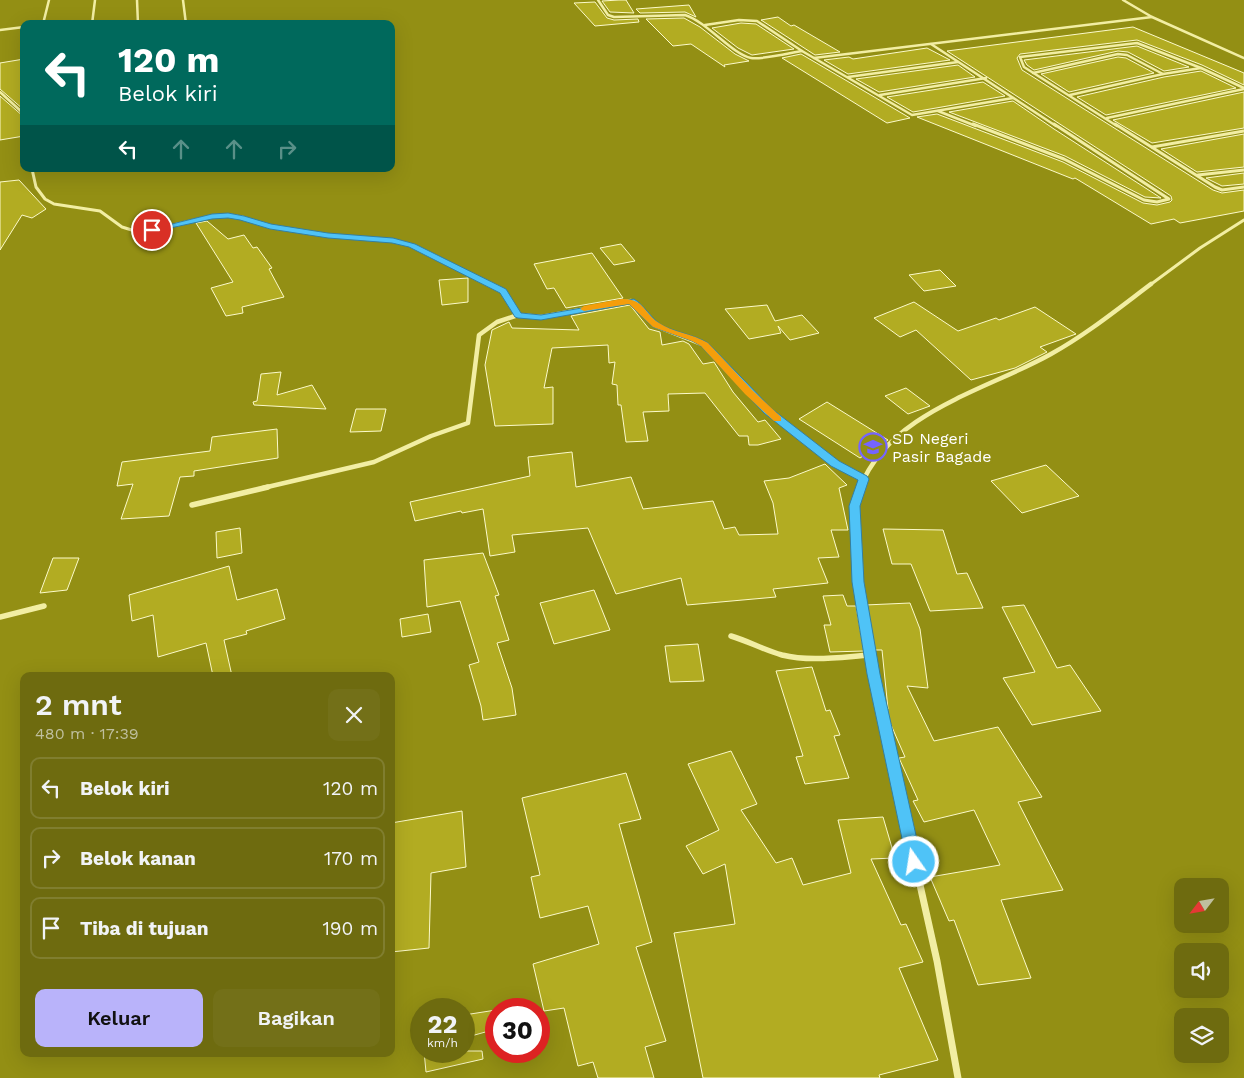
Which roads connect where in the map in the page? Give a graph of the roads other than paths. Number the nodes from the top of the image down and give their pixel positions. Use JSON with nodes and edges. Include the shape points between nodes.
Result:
{"nodes":[{"id":1,"x":49,"y":0,"type":"edge"},
{"id":2,"x":95,"y":0,"type":"edge"},
{"id":3,"x":137,"y":0,"type":"edge"},
{"id":4,"x":183,"y":0,"type":"edge"},
{"id":5,"x":598,"y":0,"type":"edge"},
{"id":6,"x":1123,"y":0,"type":"edge"},
{"id":7,"x":1152,"y":17,"type":"junction"},
{"id":8,"x":44,"y":20,"type":"edge"},
{"id":9,"x":92,"y":20,"type":"edge"},
{"id":10,"x":138,"y":20,"type":"edge"},
{"id":11,"x":186,"y":20,"type":"edge"},
{"id":12,"x":705,"y":25,"type":"junction"},
{"id":13,"x":20,"y":28,"type":"edge"},
{"id":14,"x":0,"y":30,"type":"edge"},
{"id":15,"x":931,"y":44,"type":"junction"},
{"id":16,"x":802,"y":51,"type":"junction"},
{"id":17,"x":814,"y":58,"type":"junction"},
{"id":18,"x":1244,"y":58,"type":"edge"},
{"id":19,"x":959,"y":62,"type":"junction"},
{"id":20,"x":1201,"y":68,"type":"junction"},
{"id":21,"x":1033,"y":73,"type":"junction"},
{"id":22,"x":1164,"y":74,"type":"junction"},
{"id":23,"x":848,"y":77,"type":"junction"},
{"id":24,"x":986,"y":78,"type":"junction"},
{"id":25,"x":1244,"y":89,"type":"edge"},
{"id":26,"x":0,"y":92,"type":"edge"},
{"id":27,"x":880,"y":95,"type":"junction"},
{"id":28,"x":1070,"y":95,"type":"junction"},
{"id":29,"x":1013,"y":98,"type":"junction"},
{"id":30,"x":20,"y":110,"type":"edge"},
{"id":31,"x":938,"y":111,"type":"junction"},
{"id":32,"x":1107,"y":118,"type":"junction"},
{"id":33,"x":1244,"y":131,"type":"edge"},
{"id":34,"x":1152,"y":147,"type":"junction"},
{"id":35,"x":1244,"y":170,"type":"edge"},
{"id":36,"x":33,"y":172,"type":"edge"},
{"id":37,"x":1198,"y":175,"type":"junction"},
{"id":38,"x":1244,"y":186,"type":"edge"},
{"id":39,"x":1244,"y":220,"type":"edge"},
{"id":40,"x":518,"y":315,"type":"junction"},
{"id":41,"x":864,"y":479,"type":"junction"},
{"id":42,"x":192,"y":505,"type":"dead end"},
{"id":43,"x":44,"y":606,"type":"dead end"},
{"id":44,"x":0,"y":617,"type":"edge"},
{"id":45,"x":731,"y":636,"type":"dead end"},
{"id":46,"x":870,"y":656,"type":"junction"},
{"id":47,"x":958,"y":1078,"type":"edge"}],
"edges":[{"from":1,"to":8,"type":"street"},
{"from":2,"to":9,"type":"street"},
{"from":3,"to":10,"type":"street"},
{"from":4,"to":11,"type":"street"},
{"from":5,"to":12,"type":"street","via":[[608,15],[614,17],[676,14],[694,18]]},
{"from":6,"to":7,"type":"street"},
{"from":7,"to":15,"type":"street"},
{"from":7,"to":18,"type":"street"},
{"from":12,"to":16,"type":"street","via":[[757,21]]},
{"from":12,"to":16,"type":"street","via":[[745,56],[759,58]]},
{"from":13,"to":14,"type":"street"},
{"from":15,"to":17,"type":"street"},
{"from":15,"to":19,"type":"street"},
{"from":16,"to":17,"type":"street"},
{"from":17,"to":23,"type":"street"},
{"from":19,"to":23,"type":"street"},
{"from":19,"to":24,"type":"street"},
{"from":20,"to":21,"type":"street","via":[[1143,44],[1128,43],[1020,57],[1022,64]]},
{"from":20,"to":22,"type":"street"},
{"from":20,"to":25,"type":"street"},
{"from":21,"to":22,"type":"street","via":[[1118,54],[1127,55]]},
{"from":21,"to":28,"type":"street"},
{"from":22,"to":28,"type":"street"},
{"from":23,"to":27,"type":"street"},
{"from":24,"to":27,"type":"street"},
{"from":24,"to":29,"type":"street"},
{"from":25,"to":32,"type":"street"},
{"from":26,"to":30,"type":"street"},
{"from":27,"to":31,"type":"street","via":[[912,115]]},
{"from":28,"to":32,"type":"street"},
{"from":29,"to":31,"type":"street"},
{"from":29,"to":31,"type":"street","via":[[1169,200],[1163,203],[1144,200],[1064,159]]},
{"from":32,"to":34,"type":"street"},
{"from":33,"to":34,"type":"street"},
{"from":34,"to":37,"type":"street"},
{"from":35,"to":37,"type":"street"},
{"from":36,"to":40,"type":"street","via":[[36,187],[45,199],[54,204],[100,211],[122,227],[135,231],[228,215],[270,227],[393,240],[412,245],[503,291]]},
{"from":37,"to":38,"type":"street","via":[[1222,190]]},
{"from":39,"to":41,"type":"street","via":[[1198,249],[1071,342],[934,410],[913,424],[882,450]]},
{"from":40,"to":41,"type":"street","via":[[541,317],[631,301],[656,326],[704,344],[768,411],[835,463]]},
{"from":40,"to":42,"type":"street","via":[[498,320],[479,335],[468,423],[430,436],[374,462]]},
{"from":41,"to":46,"type":"street","via":[[855,506],[855,536],[858,582]]},
{"from":43,"to":44,"type":"street"},
{"from":45,"to":46,"type":"street","via":[[796,657]]},
{"from":46,"to":47,"type":"street","via":[[936,960]]}]}
